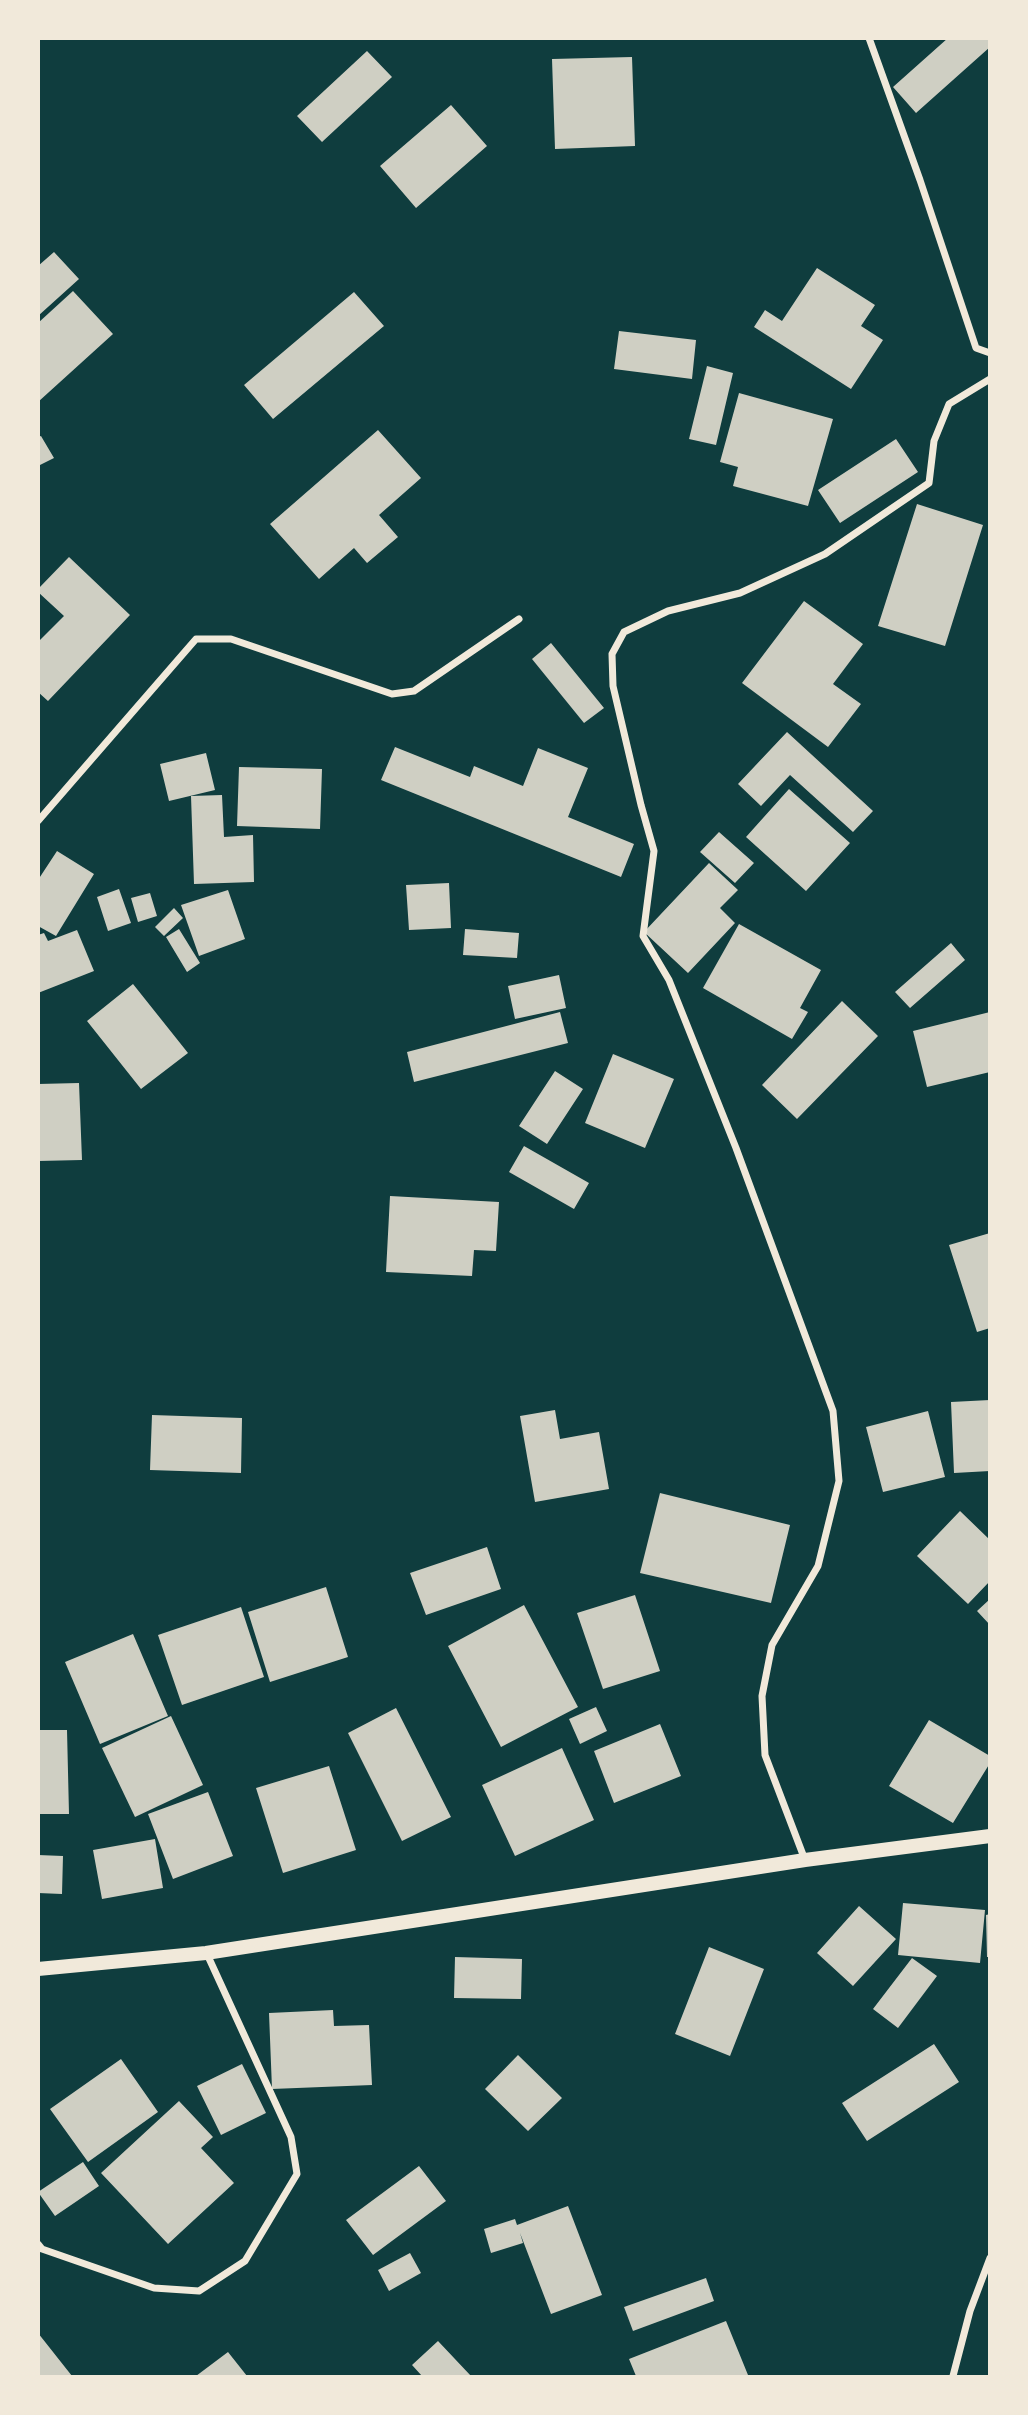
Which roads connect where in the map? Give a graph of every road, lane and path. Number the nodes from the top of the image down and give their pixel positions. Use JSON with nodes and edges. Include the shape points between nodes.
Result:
{"nodes":[{"id":1,"x":869,"y":38,"type":"edge"},
{"id":2,"x":989,"y":353,"type":"edge"},
{"id":3,"x":989,"y":379,"type":"edge"},
{"id":4,"x":519,"y":620,"type":"dead end"},
{"id":5,"x":38,"y":821,"type":"edge"},
{"id":6,"x":989,"y":1836,"type":"edge"},
{"id":7,"x":805,"y":1860,"type":"junction"},
{"id":8,"x":206,"y":1953,"type":"junction"},
{"id":9,"x":38,"y":1969,"type":"edge"},
{"id":10,"x":38,"y":2244,"type":"edge"},
{"id":11,"x":989,"y":2258,"type":"edge"},
{"id":12,"x":953,"y":2376,"type":"edge"}],
"edges":[{"from":1,"to":2,"type":"street","via":[[976,348]]},
{"from":3,"to":7,"type":"street","via":[[949,404],[934,441],[929,483],[825,554],[740,593],[668,611],[624,632],[612,653],[613,686],[654,851],[642,936],[669,980],[832,1411],[839,1481],[818,1566],[772,1645],[762,1696],[765,1755]]},
{"from":4,"to":5,"type":"street","via":[[414,691],[392,694],[232,639],[195,639]]},
{"from":6,"to":7,"type":"main road"},
{"from":7,"to":8,"type":"main road"},
{"from":8,"to":9,"type":"main road"},
{"from":8,"to":10,"type":"street","via":[[291,2137],[297,2174],[245,2261],[199,2291],[154,2288]]},
{"from":11,"to":12,"type":"street"}]}
